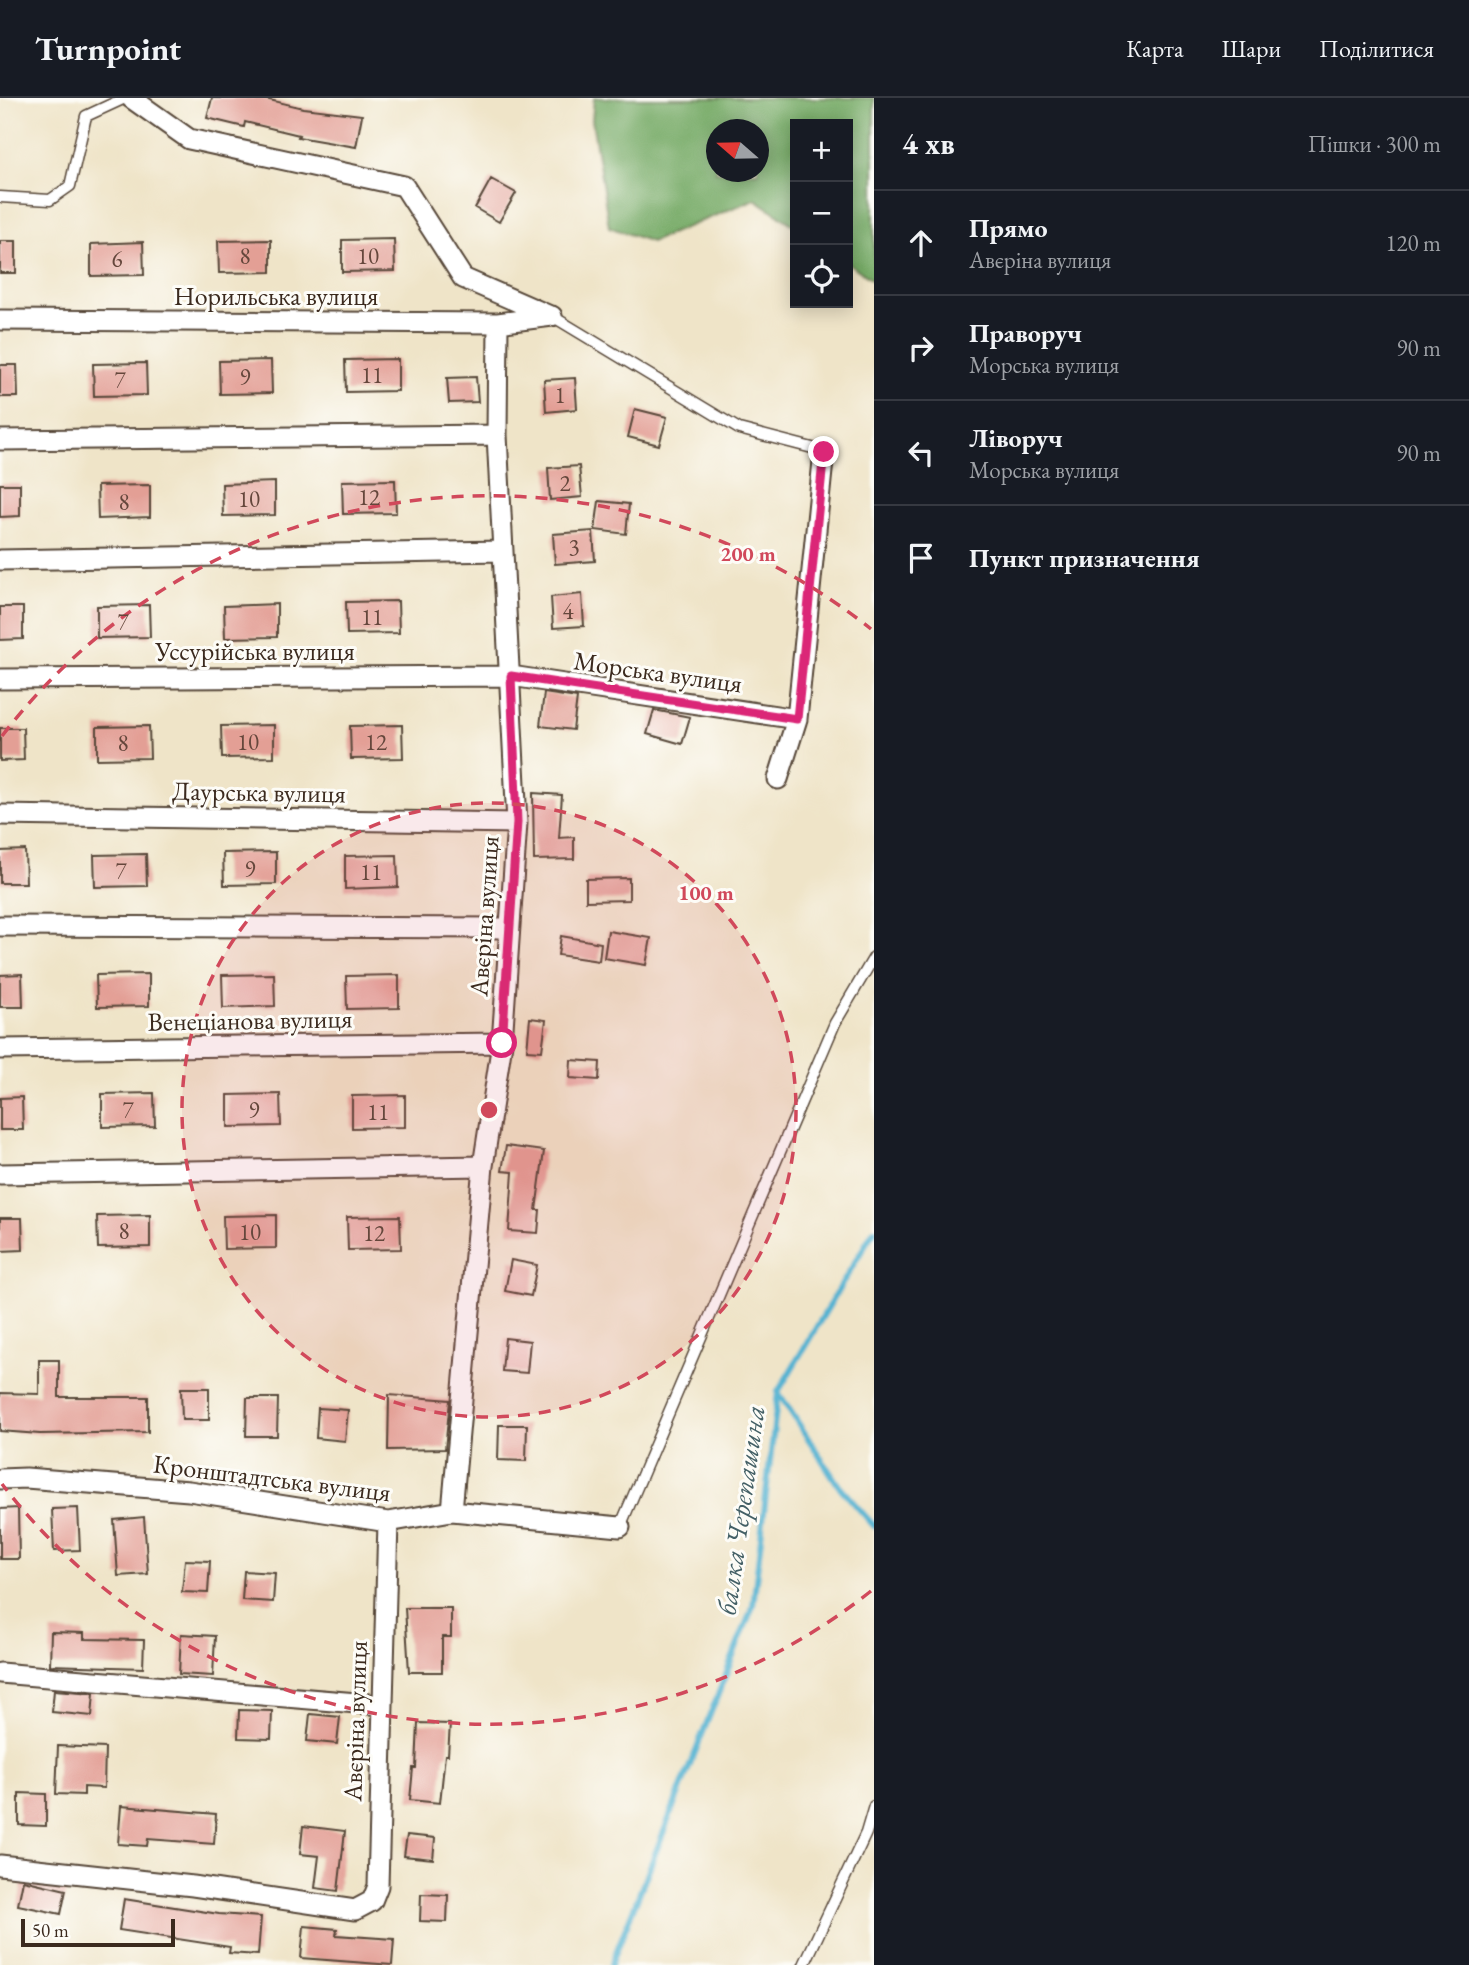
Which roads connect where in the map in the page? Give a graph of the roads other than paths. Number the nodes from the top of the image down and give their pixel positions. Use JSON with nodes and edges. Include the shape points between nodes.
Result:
{"nodes":[{"id":1,"x":125,"y":98,"type":"edge"},
{"id":2,"x":131,"y":98,"type":"edge"},
{"id":3,"x":0,"y":197,"type":"edge"},
{"id":4,"x":552,"y":316,"type":"junction"},
{"id":5,"x":0,"y":320,"type":"edge"},
{"id":6,"x":498,"y":323,"type":"junction"},
{"id":7,"x":497,"y":435,"type":"junction"},
{"id":8,"x":0,"y":440,"type":"edge"},
{"id":9,"x":824,"y":452,"type":"joint"},
{"id":10,"x":503,"y":551,"type":"junction"},
{"id":11,"x":0,"y":560,"type":"edge"},
{"id":12,"x":511,"y":676,"type":"junction"},
{"id":13,"x":0,"y":678,"type":"edge"},
{"id":14,"x":797,"y":719,"type":"junction"},
{"id":15,"x":778,"y":779,"type":"dead end"},
{"id":16,"x":0,"y":815,"type":"edge"},
{"id":17,"x":517,"y":822,"type":"junction"},
{"id":18,"x":0,"y":926,"type":"edge"},
{"id":19,"x":508,"y":928,"type":"junction"},
{"id":20,"x":874,"y":957,"type":"edge"},
{"id":21,"x":502,"y":1043,"type":"junction"},
{"id":22,"x":0,"y":1049,"type":"edge"},
{"id":23,"x":483,"y":1166,"type":"junction"},
{"id":24,"x":0,"y":1174,"type":"edge"},
{"id":25,"x":0,"y":1479,"type":"edge"},
{"id":26,"x":452,"y":1511,"type":"junction"},
{"id":27,"x":388,"y":1522,"type":"junction"},
{"id":28,"x":620,"y":1527,"type":"joint"},
{"id":29,"x":0,"y":1673,"type":"edge"},
{"id":30,"x":381,"y":1705,"type":"junction"},
{"id":31,"x":874,"y":1806,"type":"edge"},
{"id":32,"x":0,"y":1865,"type":"edge"},
{"id":33,"x":804,"y":1965,"type":"edge"}],
"edges":[{"from":1,"to":3,"type":"lane","via":[[86,116],[70,186],[50,200]]},
{"from":2,"to":4,"type":"street","via":[[189,139],[404,186],[463,278]]},
{"from":4,"to":6,"type":"street","name":"Норильська вулиця"},
{"from":4,"to":9,"type":"lane","via":[[739,429]]},
{"from":5,"to":6,"type":"street","name":"Норильська вулиця"},
{"from":6,"to":7,"type":"street","name":"Авєріна вулиця"},
{"from":7,"to":8,"type":"street"},
{"from":7,"to":10,"type":"street","name":"Авєріна вулиця"},
{"from":9,"to":14,"type":"street"},
{"from":10,"to":11,"type":"street"},
{"from":10,"to":12,"type":"street","name":"Авєріна вулиця"},
{"from":12,"to":13,"type":"street","name":"Уссурійська вулиця"},
{"from":12,"to":14,"type":"street","name":"Морська вулиця"},
{"from":12,"to":17,"type":"street","name":"Авєріна вулиця"},
{"from":14,"to":15,"type":"street"},
{"from":16,"to":17,"type":"street","name":"Даурська вулиця"},
{"from":17,"to":19,"type":"street","name":"Авєріна вулиця"},
{"from":18,"to":19,"type":"street"},
{"from":19,"to":21,"type":"street","name":"Авєріна вулиця"},
{"from":20,"to":28,"type":"lane","via":[[835,1023]]},
{"from":21,"to":22,"type":"street","name":"Венеціанова вулиця"},
{"from":21,"to":23,"type":"street","name":"Авєріна вулиця"},
{"from":23,"to":24,"type":"street"},
{"from":23,"to":26,"type":"street","name":"Авєріна вулиця"},
{"from":25,"to":27,"type":"street","name":"Кронштадтська вулиця","via":[[189,1491]]},
{"from":26,"to":27,"type":"street","name":"Кронштадтська вулиця"},
{"from":26,"to":28,"type":"street","name":"Кронштадтська вулиця"},
{"from":27,"to":30,"type":"street","name":"Авєріна вулиця"},
{"from":29,"to":30,"type":"street"},
{"from":30,"to":32,"type":"street","name":"Авєріна вулиця","via":[[377,1886],[372,1901],[355,1910]]},
{"from":31,"to":33,"type":"lane","via":[[866,1833]]}]}
